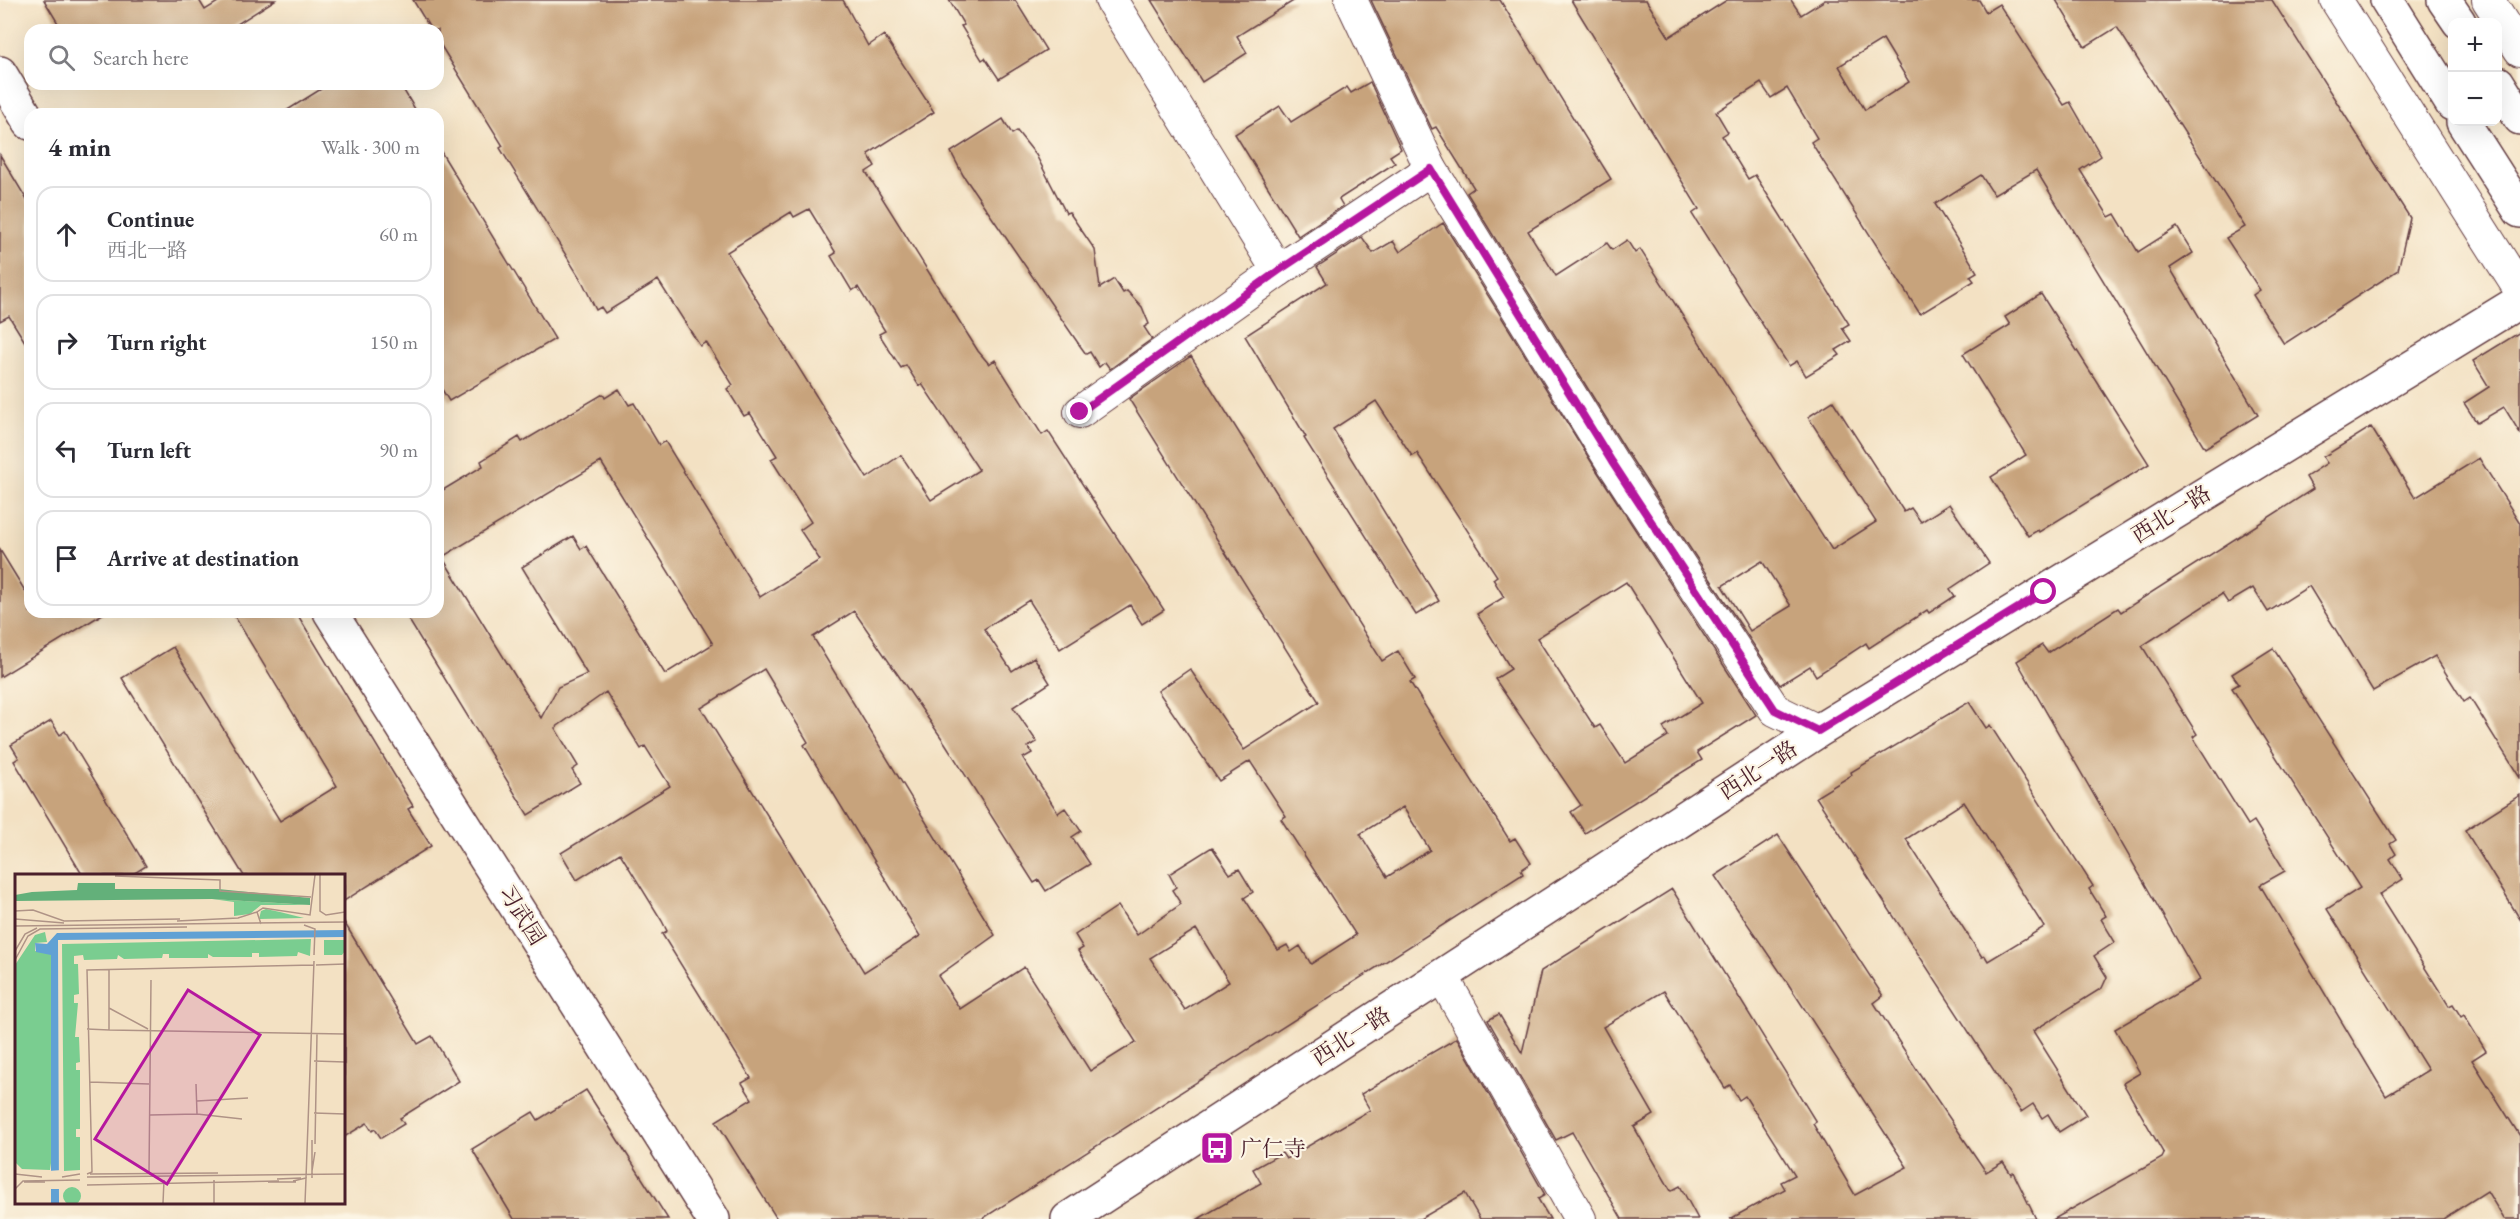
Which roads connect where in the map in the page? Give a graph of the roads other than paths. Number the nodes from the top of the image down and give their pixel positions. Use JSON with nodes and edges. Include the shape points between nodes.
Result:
{"nodes":[{"id":1,"x":1111,"y":0,"type":"edge"},
{"id":2,"x":1351,"y":0,"type":"edge"},
{"id":3,"x":2336,"y":0,"type":"edge"},
{"id":4,"x":2387,"y":0,"type":"edge"},
{"id":5,"x":2444,"y":0,"type":"edge"},
{"id":6,"x":2488,"y":0,"type":"edge"},
{"id":7,"x":2456,"y":18,"type":"edge"},
{"id":8,"x":2514,"y":51,"type":"edge"},
{"id":9,"x":0,"y":73,"type":"edge"},
{"id":10,"x":2502,"y":89,"type":"edge"},
{"id":11,"x":2448,"y":98,"type":"edge"},
{"id":12,"x":24,"y":113,"type":"edge"},
{"id":13,"x":2520,"y":118,"type":"edge"},
{"id":14,"x":2466,"y":126,"type":"edge"},
{"id":15,"x":1431,"y":169,"type":"junction"},
{"id":16,"x":2520,"y":211,"type":"edge"},
{"id":17,"x":1278,"y":271,"type":"junction"},
{"id":18,"x":2520,"y":290,"type":"edge"},
{"id":19,"x":2520,"y":301,"type":"edge"},
{"id":20,"x":1080,"y":412,"type":"dead end"},
{"id":21,"x":334,"y":618,"type":"edge"},
{"id":22,"x":1818,"y":731,"type":"junction"},
{"id":23,"x":1442,"y":976,"type":"junction"},
{"id":24,"x":713,"y":1219,"type":"edge"},
{"id":25,"x":1068,"y":1219,"type":"edge"},
{"id":26,"x":1581,"y":1219,"type":"edge"}],
"edges":[{"from":1,"to":17,"type":"street"},
{"from":2,"to":15,"type":"street"},
{"from":3,"to":18,"type":"street"},
{"from":4,"to":11,"type":"street"},
{"from":5,"to":7,"type":"street"},
{"from":6,"to":8,"type":"street"},
{"from":9,"to":12,"type":"street"},
{"from":10,"to":13,"type":"street"},
{"from":14,"to":16,"type":"street"},
{"from":15,"to":17,"type":"street"},
{"from":15,"to":22,"type":"street","via":[[1612,462],[1775,710]]},
{"from":17,"to":20,"type":"street"},
{"from":19,"to":22,"type":"street","name":"西北一路"},
{"from":21,"to":24,"type":"street","name":"习武园"},
{"from":22,"to":23,"type":"street","name":"西北一路"},
{"from":23,"to":25,"type":"street","name":"西北一路"},
{"from":23,"to":26,"type":"street"}]}
